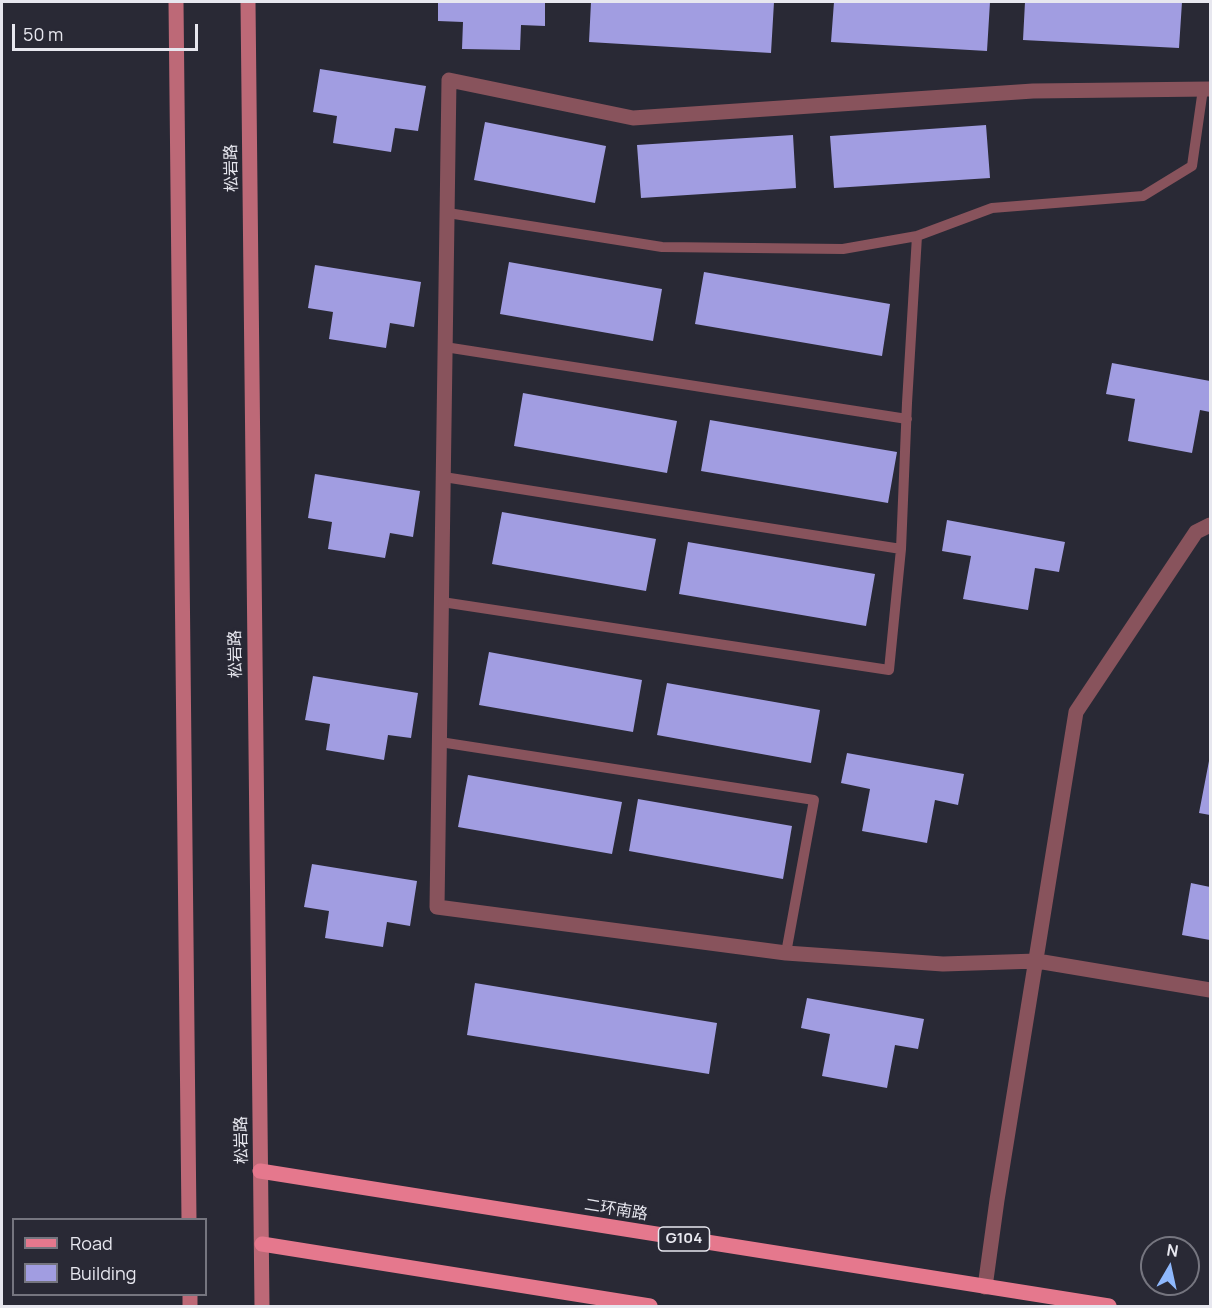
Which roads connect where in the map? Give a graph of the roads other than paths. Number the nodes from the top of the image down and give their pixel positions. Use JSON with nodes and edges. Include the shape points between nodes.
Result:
{"nodes":[{"id":1,"x":176,"y":2,"type":"edge"},
{"id":2,"x":248,"y":2,"type":"edge"},
{"id":3,"x":1207,"y":89,"type":"edge"},
{"id":4,"x":448,"y":213,"type":"junction"},
{"id":5,"x":917,"y":236,"type":"junction"},
{"id":6,"x":446,"y":347,"type":"junction"},
{"id":7,"x":907,"y":419,"type":"junction"},
{"id":8,"x":444,"y":477,"type":"junction"},
{"id":9,"x":1210,"y":525,"type":"edge"},
{"id":10,"x":902,"y":549,"type":"junction"},
{"id":11,"x":442,"y":602,"type":"junction"},
{"id":12,"x":440,"y":742,"type":"junction"},
{"id":13,"x":786,"y":953,"type":"junction"},
{"id":14,"x":1037,"y":961,"type":"junction"},
{"id":15,"x":1210,"y":990,"type":"edge"},
{"id":16,"x":260,"y":1171,"type":"junction"},
{"id":17,"x":189,"y":1218,"type":"edge"},
{"id":18,"x":262,"y":1244,"type":"junction"},
{"id":19,"x":985,"y":1287,"type":"junction"},
{"id":20,"x":262,"y":1306,"type":"edge"},
{"id":21,"x":650,"y":1306,"type":"edge"},
{"id":22,"x":1109,"y":1306,"type":"edge"}],
"edges":[{"from":1,"to":17,"type":"main road"},
{"from":2,"to":16,"type":"main road","name":"松岩路"},
{"from":3,"to":4,"type":"street","via":[[1033,91],[633,118],[449,80]]},
{"from":3,"to":5,"type":"lane","via":[[1192,166],[1143,196],[992,208]]},
{"from":4,"to":5,"type":"lane","via":[[663,247],[843,249]]},
{"from":4,"to":6,"type":"street"},
{"from":5,"to":7,"type":"lane"},
{"from":6,"to":7,"type":"lane"},
{"from":6,"to":8,"type":"street"},
{"from":7,"to":10,"type":"lane"},
{"from":8,"to":10,"type":"lane"},
{"from":8,"to":11,"type":"street"},
{"from":9,"to":14,"type":"street","via":[[1196,532],[1076,712]]},
{"from":10,"to":11,"type":"lane","via":[[889,670]]},
{"from":11,"to":12,"type":"street"},
{"from":12,"to":13,"type":"street","via":[[437,907]]},
{"from":12,"to":13,"type":"lane","via":[[814,800]]},
{"from":13,"to":14,"type":"street","via":[[943,964]]},
{"from":14,"to":15,"type":"street"},
{"from":14,"to":19,"type":"street"},
{"from":16,"to":18,"type":"main road","name":"松岩路"},
{"from":16,"to":19,"type":"main road","name":"二环南路","number":"G104"},
{"from":18,"to":20,"type":"main road","name":"松岩路"},
{"from":18,"to":21,"type":"main road"},
{"from":19,"to":22,"type":"main road","name":"二环南路","number":"G104"}]}
